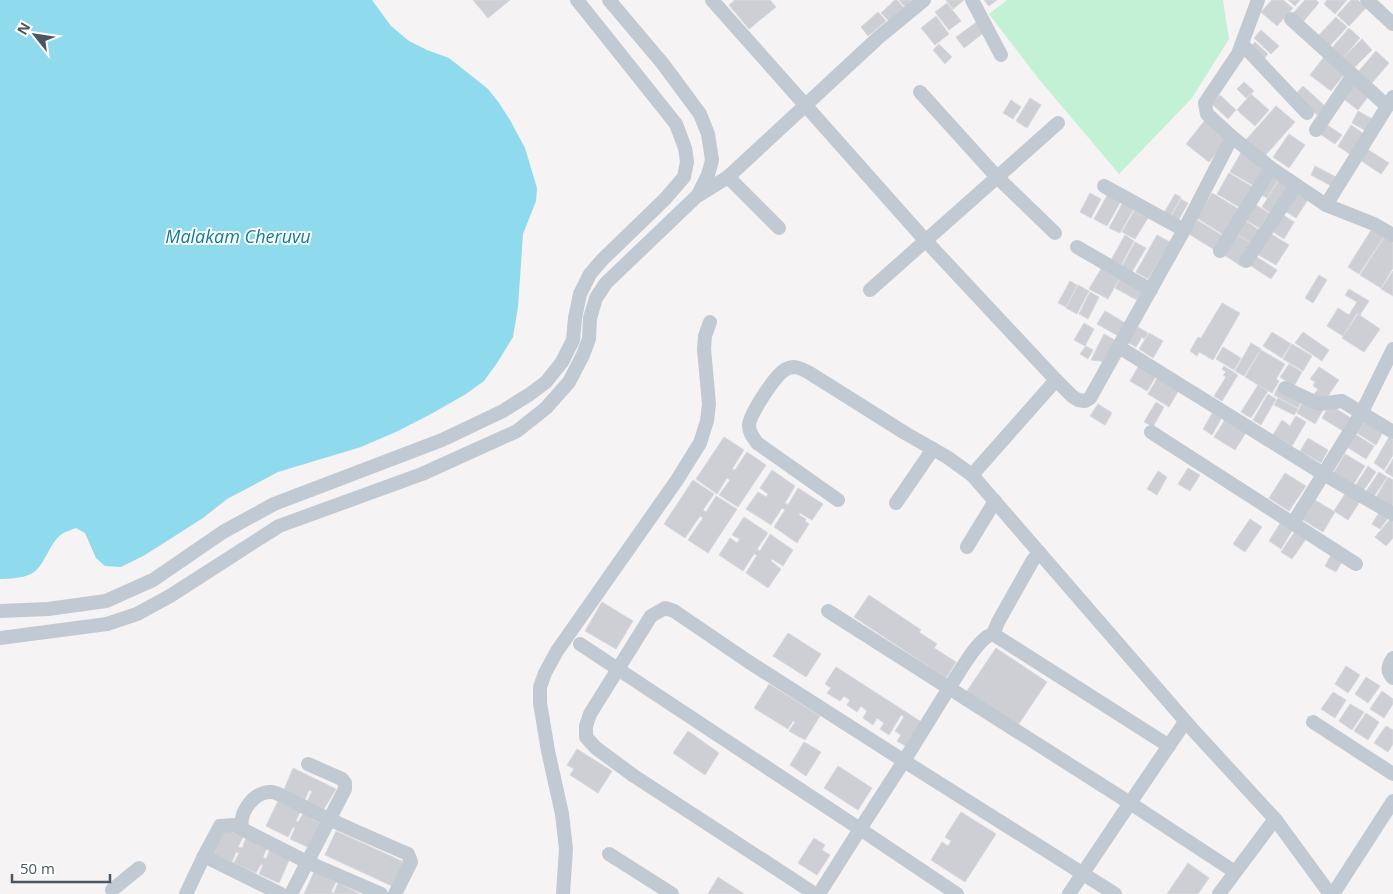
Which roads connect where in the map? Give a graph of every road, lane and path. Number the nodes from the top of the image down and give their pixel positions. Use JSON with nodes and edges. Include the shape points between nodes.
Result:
{"nodes":[{"id":1,"x":576,"y":0,"type":"edge"},
{"id":2,"x":924,"y":0,"type":"edge"},
{"id":3,"x":972,"y":0,"type":"edge"},
{"id":4,"x":1258,"y":0,"type":"edge"},
{"id":5,"x":1367,"y":0,"type":"edge"},
{"id":6,"x":715,"y":1,"type":"edge"},
{"id":7,"x":616,"y":3,"type":"edge"},
{"id":8,"x":1291,"y":19,"type":"dead end"},
{"id":9,"x":1393,"y":24,"type":"edge"},
{"id":10,"x":1242,"y":44,"type":"junction"},
{"id":11,"x":1001,"y":55,"type":"dead end"},
{"id":12,"x":1353,"y":75,"type":"junction"},
{"id":13,"x":920,"y":92,"type":"dead end"},
{"id":14,"x":1390,"y":101,"type":"edge"},
{"id":15,"x":804,"y":106,"type":"junction"},
{"id":16,"x":1307,"y":113,"type":"dead end"},
{"id":17,"x":1058,"y":123,"type":"dead end"},
{"id":18,"x":1316,"y":130,"type":"dead end"},
{"id":19,"x":1232,"y":137,"type":"junction"},
{"id":20,"x":1271,"y":168,"type":"junction"},
{"id":21,"x":996,"y":176,"type":"junction"},
{"id":22,"x":728,"y":177,"type":"junction"},
{"id":23,"x":1296,"y":185,"type":"junction"},
{"id":24,"x":1104,"y":186,"type":"dead end"},
{"id":25,"x":698,"y":195,"type":"junction"},
{"id":26,"x":1326,"y":205,"type":"junction"},
{"id":27,"x":779,"y":228,"type":"dead end"},
{"id":28,"x":1184,"y":230,"type":"junction"},
{"id":29,"x":1055,"y":233,"type":"dead end"},
{"id":30,"x":1393,"y":235,"type":"edge"},
{"id":31,"x":925,"y":240,"type":"junction"},
{"id":32,"x":1077,"y":247,"type":"dead end"},
{"id":33,"x":1220,"y":251,"type":"dead end"},
{"id":34,"x":1246,"y":261,"type":"dead end"},
{"id":35,"x":590,"y":274,"type":"junction"},
{"id":36,"x":606,"y":283,"type":"junction"},
{"id":37,"x":870,"y":290,"type":"dead end"},
{"id":38,"x":1151,"y":290,"type":"junction"},
{"id":39,"x":710,"y":322,"type":"dead end"},
{"id":40,"x":1119,"y":347,"type":"junction"},
{"id":41,"x":1393,"y":349,"type":"edge"},
{"id":42,"x":562,"y":362,"type":"junction"},
{"id":43,"x":575,"y":371,"type":"junction"},
{"id":44,"x":1056,"y":380,"type":"junction"},
{"id":45,"x":1285,"y":388,"type":"dead end"},
{"id":46,"x":1362,"y":412,"type":"junction"},
{"id":47,"x":1151,"y":432,"type":"dead end"},
{"id":48,"x":1393,"y":432,"type":"edge"},
{"id":49,"x":933,"y":449,"type":"junction"},
{"id":50,"x":972,"y":475,"type":"junction"},
{"id":51,"x":1325,"y":475,"type":"junction"},
{"id":52,"x":838,"y":500,"type":"dead end"},
{"id":53,"x":995,"y":501,"type":"junction"},
{"id":54,"x":896,"y":503,"type":"dead end"},
{"id":55,"x":1393,"y":514,"type":"edge"},
{"id":56,"x":1293,"y":523,"type":"junction"},
{"id":57,"x":967,"y":548,"type":"dead end"},
{"id":58,"x":1040,"y":553,"type":"junction"},
{"id":59,"x":1356,"y":564,"type":"dead end"},
{"id":60,"x":106,"y":601,"type":"junction"},
{"id":61,"x":0,"y":611,"type":"edge"},
{"id":62,"x":828,"y":611,"type":"dead end"},
{"id":63,"x":107,"y":624,"type":"junction"},
{"id":64,"x":994,"y":634,"type":"junction"},
{"id":65,"x":0,"y":638,"type":"edge"},
{"id":66,"x":580,"y":644,"type":"dead end"},
{"id":67,"x":1393,"y":658,"type":"edge"},
{"id":68,"x":618,"y":669,"type":"junction"},
{"id":69,"x":1393,"y":678,"type":"edge"},
{"id":70,"x":948,"y":688,"type":"junction"},
{"id":71,"x":1185,"y":722,"type":"junction"},
{"id":72,"x":1313,"y":722,"type":"dead end"},
{"id":73,"x":1169,"y":746,"type":"junction"},
{"id":74,"x":904,"y":761,"type":"junction"},
{"id":75,"x":308,"y":764,"type":"dead end"},
{"id":76,"x":1393,"y":774,"type":"edge"},
{"id":77,"x":1393,"y":801,"type":"edge"},
{"id":78,"x":1130,"y":802,"type":"junction"},
{"id":79,"x":1275,"y":819,"type":"junction"},
{"id":80,"x":330,"y":820,"type":"junction"},
{"id":81,"x":242,"y":828,"type":"junction"},
{"id":82,"x":860,"y":829,"type":"junction"},
{"id":83,"x":609,"y":854,"type":"dead end"},
{"id":84,"x":204,"y":856,"type":"junction"},
{"id":85,"x":307,"y":862,"type":"junction"},
{"id":86,"x":139,"y":868,"type":"dead end"},
{"id":87,"x":1235,"y":872,"type":"junction"},
{"id":88,"x":1082,"y":874,"type":"junction"},
{"id":89,"x":1334,"y":891,"type":"edge"},
{"id":90,"x":114,"y":893,"type":"edge"},
{"id":91,"x":188,"y":894,"type":"edge"},
{"id":92,"x":282,"y":894,"type":"edge"},
{"id":93,"x":291,"y":894,"type":"edge"},
{"id":94,"x":382,"y":894,"type":"edge"},
{"id":95,"x":395,"y":894,"type":"edge"},
{"id":96,"x":563,"y":894,"type":"edge"},
{"id":97,"x":672,"y":894,"type":"edge"},
{"id":98,"x":817,"y":894,"type":"edge"},
{"id":99,"x":957,"y":894,"type":"edge"},
{"id":100,"x":1069,"y":894,"type":"edge"},
{"id":101,"x":1115,"y":894,"type":"edge"},
{"id":102,"x":1219,"y":894,"type":"edge"}],
"edges":[{"from":1,"to":35,"type":"street","via":[[676,124],[687,162],[684,177],[665,200]]},
{"from":2,"to":15,"type":"street"},
{"from":3,"to":11,"type":"street"},
{"from":4,"to":10,"type":"street"},
{"from":5,"to":9,"type":"street"},
{"from":6,"to":15,"type":"street"},
{"from":7,"to":25,"type":"street","via":[[700,114],[708,134],[712,160]]},
{"from":8,"to":12,"type":"street"},
{"from":10,"to":16,"type":"street"},
{"from":10,"to":19,"type":"street","via":[[1205,103],[1207,114]]},
{"from":12,"to":14,"type":"street"},
{"from":12,"to":18,"type":"street"},
{"from":13,"to":21,"type":"street"},
{"from":14,"to":26,"type":"street"},
{"from":15,"to":22,"type":"street"},
{"from":15,"to":31,"type":"street"},
{"from":17,"to":21,"type":"street"},
{"from":19,"to":20,"type":"street"},
{"from":19,"to":28,"type":"street"},
{"from":20,"to":23,"type":"street"},
{"from":20,"to":33,"type":"street"},
{"from":21,"to":29,"type":"street"},
{"from":21,"to":31,"type":"street"},
{"from":22,"to":25,"type":"street"},
{"from":22,"to":27,"type":"street"},
{"from":23,"to":26,"type":"street"},
{"from":23,"to":34,"type":"street"},
{"from":24,"to":28,"type":"street"},
{"from":25,"to":36,"type":"street"},
{"from":26,"to":30,"type":"street"},
{"from":28,"to":38,"type":"street"},
{"from":31,"to":37,"type":"street"},
{"from":31,"to":44,"type":"street"},
{"from":32,"to":38,"type":"street"},
{"from":35,"to":36,"type":"street"},
{"from":35,"to":42,"type":"street","via":[[580,294],[573,340]]},
{"from":36,"to":43,"type":"street","via":[[596,298],[590,318],[589,339]]},
{"from":38,"to":40,"type":"street"},
{"from":39,"to":96,"type":"street","via":[[704,336],[709,404],[700,443],[557,651],[540,687],[540,703],[566,849]]},
{"from":40,"to":44,"type":"street","via":[[1090,398],[1085,401],[1072,396]]},
{"from":40,"to":51,"type":"street"},
{"from":41,"to":46,"type":"street"},
{"from":42,"to":43,"type":"street"},
{"from":42,"to":60,"type":"street","via":[[546,382],[502,411],[442,440],[274,504],[223,532],[153,580]]},
{"from":43,"to":63,"type":"street","via":[[546,408],[517,431],[422,474],[279,526],[162,600],[137,614]]},
{"from":44,"to":50,"type":"street"},
{"from":45,"to":46,"type":"street","via":[[1319,404],[1342,401]]},
{"from":46,"to":48,"type":"street"},
{"from":46,"to":51,"type":"street"},
{"from":47,"to":56,"type":"street"},
{"from":49,"to":50,"type":"street"},
{"from":49,"to":52,"type":"street","via":[[808,372],[797,367],[786,369],[752,414],[750,432],[757,443]]},
{"from":49,"to":54,"type":"street"},
{"from":50,"to":53,"type":"street"},
{"from":51,"to":55,"type":"street"},
{"from":51,"to":56,"type":"street"},
{"from":53,"to":57,"type":"street"},
{"from":53,"to":58,"type":"street"},
{"from":56,"to":59,"type":"street"},
{"from":58,"to":64,"type":"street","via":[[1033,560]]},
{"from":58,"to":71,"type":"street"},
{"from":60,"to":61,"type":"street","via":[[48,609]]},
{"from":60,"to":63,"type":"street"},
{"from":62,"to":70,"type":"street"},
{"from":63,"to":65,"type":"street"},
{"from":64,"to":70,"type":"street","via":[[980,642]]},
{"from":64,"to":73,"type":"street"},
{"from":66,"to":68,"type":"street"},
{"from":67,"to":69,"type":"street","via":[[1388,671]]},
{"from":68,"to":74,"type":"street","via":[[651,616],[666,608]]},
{"from":68,"to":82,"type":"street"},
{"from":68,"to":98,"type":"street","via":[[590,714],[586,737],[634,776]]},
{"from":70,"to":74,"type":"street"},
{"from":70,"to":78,"type":"street"},
{"from":71,"to":73,"type":"street"},
{"from":71,"to":79,"type":"street"},
{"from":72,"to":76,"type":"street"},
{"from":73,"to":78,"type":"street"},
{"from":74,"to":82,"type":"street"},
{"from":74,"to":88,"type":"street"},
{"from":75,"to":80,"type":"street","via":[[345,783]]},
{"from":77,"to":89,"type":"street"},
{"from":78,"to":87,"type":"street"},
{"from":78,"to":88,"type":"street"},
{"from":79,"to":87,"type":"street"},
{"from":79,"to":89,"type":"street"},
{"from":80,"to":81,"type":"street","via":[[273,792],[260,795],[247,805],[241,820]]},
{"from":80,"to":85,"type":"street"},
{"from":80,"to":95,"type":"street","via":[[408,854],[411,862]]},
{"from":81,"to":84,"type":"street","via":[[220,826]]},
{"from":81,"to":85,"type":"street"},
{"from":82,"to":98,"type":"street"},
{"from":82,"to":99,"type":"street"},
{"from":83,"to":97,"type":"street"},
{"from":84,"to":91,"type":"street"},
{"from":84,"to":92,"type":"street"},
{"from":85,"to":93,"type":"street"},
{"from":85,"to":94,"type":"street"},
{"from":86,"to":90,"type":"street"},
{"from":87,"to":102,"type":"street"},
{"from":88,"to":100,"type":"street"},
{"from":88,"to":101,"type":"street"}]}
